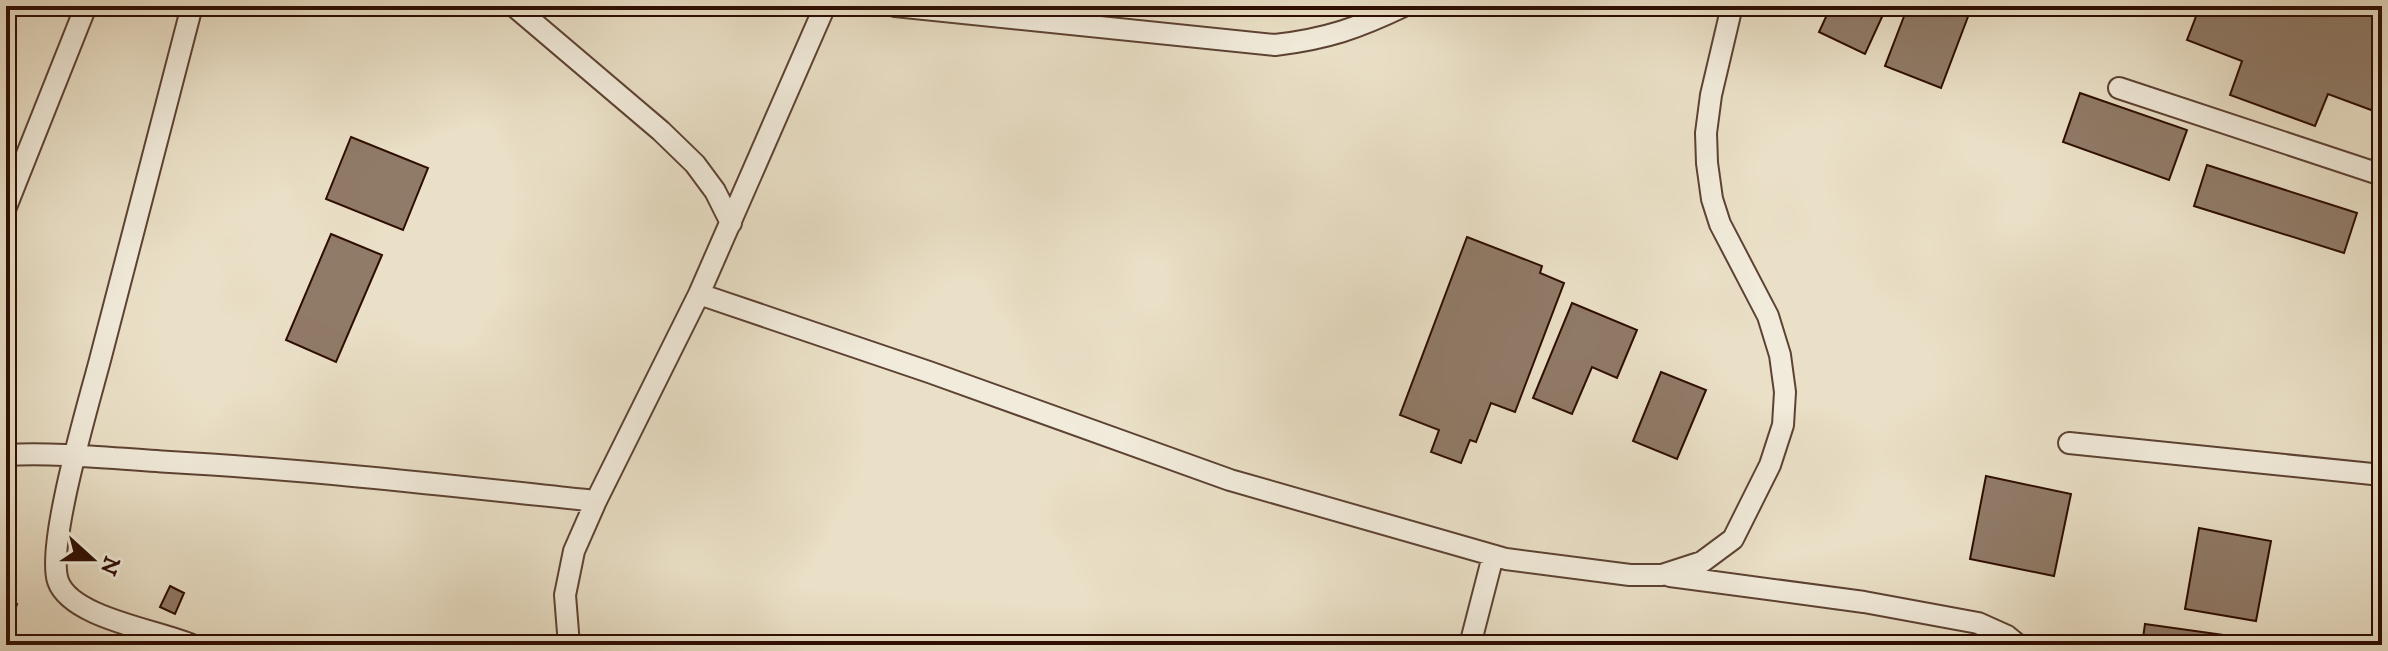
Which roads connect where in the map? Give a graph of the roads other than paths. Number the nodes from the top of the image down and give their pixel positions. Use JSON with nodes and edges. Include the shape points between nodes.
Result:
{"nodes":[{"id":1,"x":86,"y":6,"type":"edge"},
{"id":2,"x":192,"y":6,"type":"edge"},
{"id":3,"x":514,"y":6,"type":"edge"},
{"id":4,"x":825,"y":6,"type":"edge"},
{"id":5,"x":895,"y":6,"type":"edge"},
{"id":6,"x":1404,"y":6,"type":"edge"},
{"id":7,"x":1732,"y":6,"type":"edge"},
{"id":8,"x":2119,"y":88,"type":"dead end"},
{"id":9,"x":2382,"y":175,"type":"edge"},
{"id":10,"x":6,"y":207,"type":"edge"},
{"id":11,"x":731,"y":223,"type":"junction"},
{"id":12,"x":699,"y":294,"type":"junction"},
{"id":13,"x":2069,"y":443,"type":"dead end"},
{"id":14,"x":6,"y":455,"type":"edge"},
{"id":15,"x":74,"y":456,"type":"junction"},
{"id":16,"x":2382,"y":475,"type":"edge"},
{"id":17,"x":596,"y":501,"type":"junction"},
{"id":18,"x":1493,"y":556,"type":"junction"},
{"id":19,"x":1662,"y":575,"type":"junction"},
{"id":20,"x":192,"y":645,"type":"edge"},
{"id":21,"x":569,"y":645,"type":"edge"},
{"id":22,"x":1470,"y":645,"type":"edge"},
{"id":23,"x":2018,"y":645,"type":"edge"}],
"edges":[{"from":1,"to":10,"type":"lane"},
{"from":2,"to":15,"type":"lane"},
{"from":3,"to":11,"type":"lane","via":[[695,164]]},
{"from":4,"to":11,"type":"lane"},
{"from":5,"to":6,"type":"lane","via":[[1275,45],[1355,29]]},
{"from":7,"to":19,"type":"lane","via":[[1711,95],[1707,163],[1720,224],[1768,316],[1780,355],[1783,425],[1770,465],[1733,539],[1702,562]]},
{"from":8,"to":9,"type":"lane"},
{"from":11,"to":12,"type":"lane"},
{"from":12,"to":17,"type":"lane"},
{"from":12,"to":18,"type":"lane","via":[[1230,480]]},
{"from":13,"to":16,"type":"lane"},
{"from":14,"to":15,"type":"lane"},
{"from":15,"to":17,"type":"lane","via":[[381,478]]},
{"from":15,"to":20,"type":"lane","via":[[57,544],[58,581],[74,602],[93,613]]},
{"from":17,"to":21,"type":"lane","via":[[574,551],[565,595]]},
{"from":18,"to":19,"type":"lane"},
{"from":18,"to":22,"type":"lane"},
{"from":19,"to":23,"type":"lane","via":[[1978,623]]}]}
